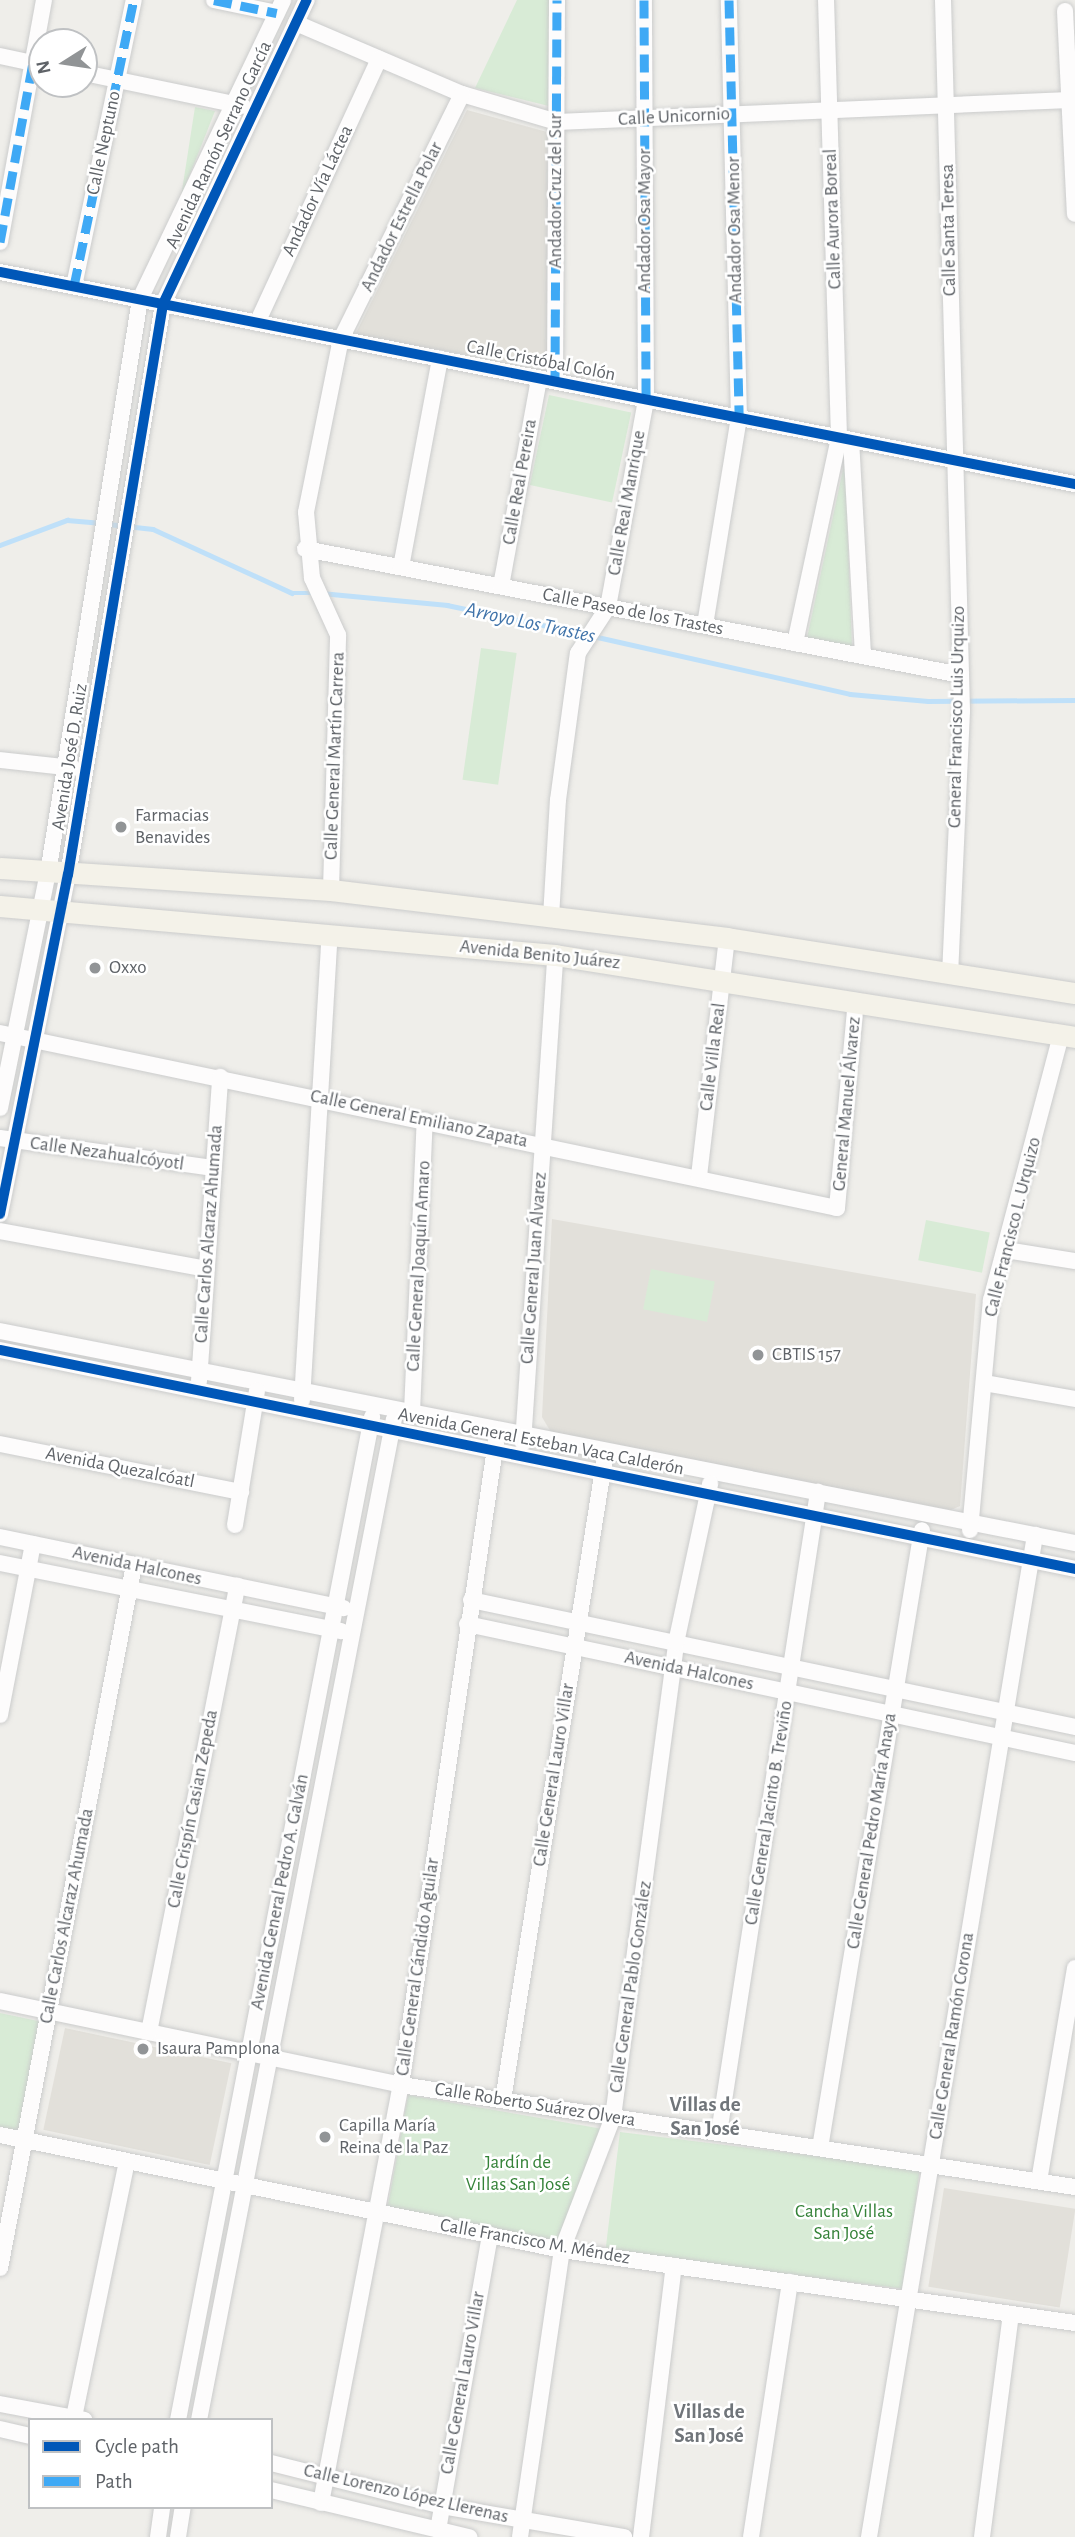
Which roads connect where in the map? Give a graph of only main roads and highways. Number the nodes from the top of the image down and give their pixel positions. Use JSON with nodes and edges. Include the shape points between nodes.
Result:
{"nodes":[{"id":1,"x":0,"y":868,"type":"edge"},
{"id":2,"x":0,"y":906,"type":"edge"},
{"id":3,"x":1075,"y":993,"type":"edge"},
{"id":4,"x":1068,"y":1036,"type":"edge"}],
"edges":[{"from":1,"to":3,"type":"main road","name":"Avenida Benito Juárez","via":[[331,890],[727,938]]},
{"from":2,"to":4,"type":"main road","name":"Avenida Benito Juárez","via":[[555,955]]}]}
